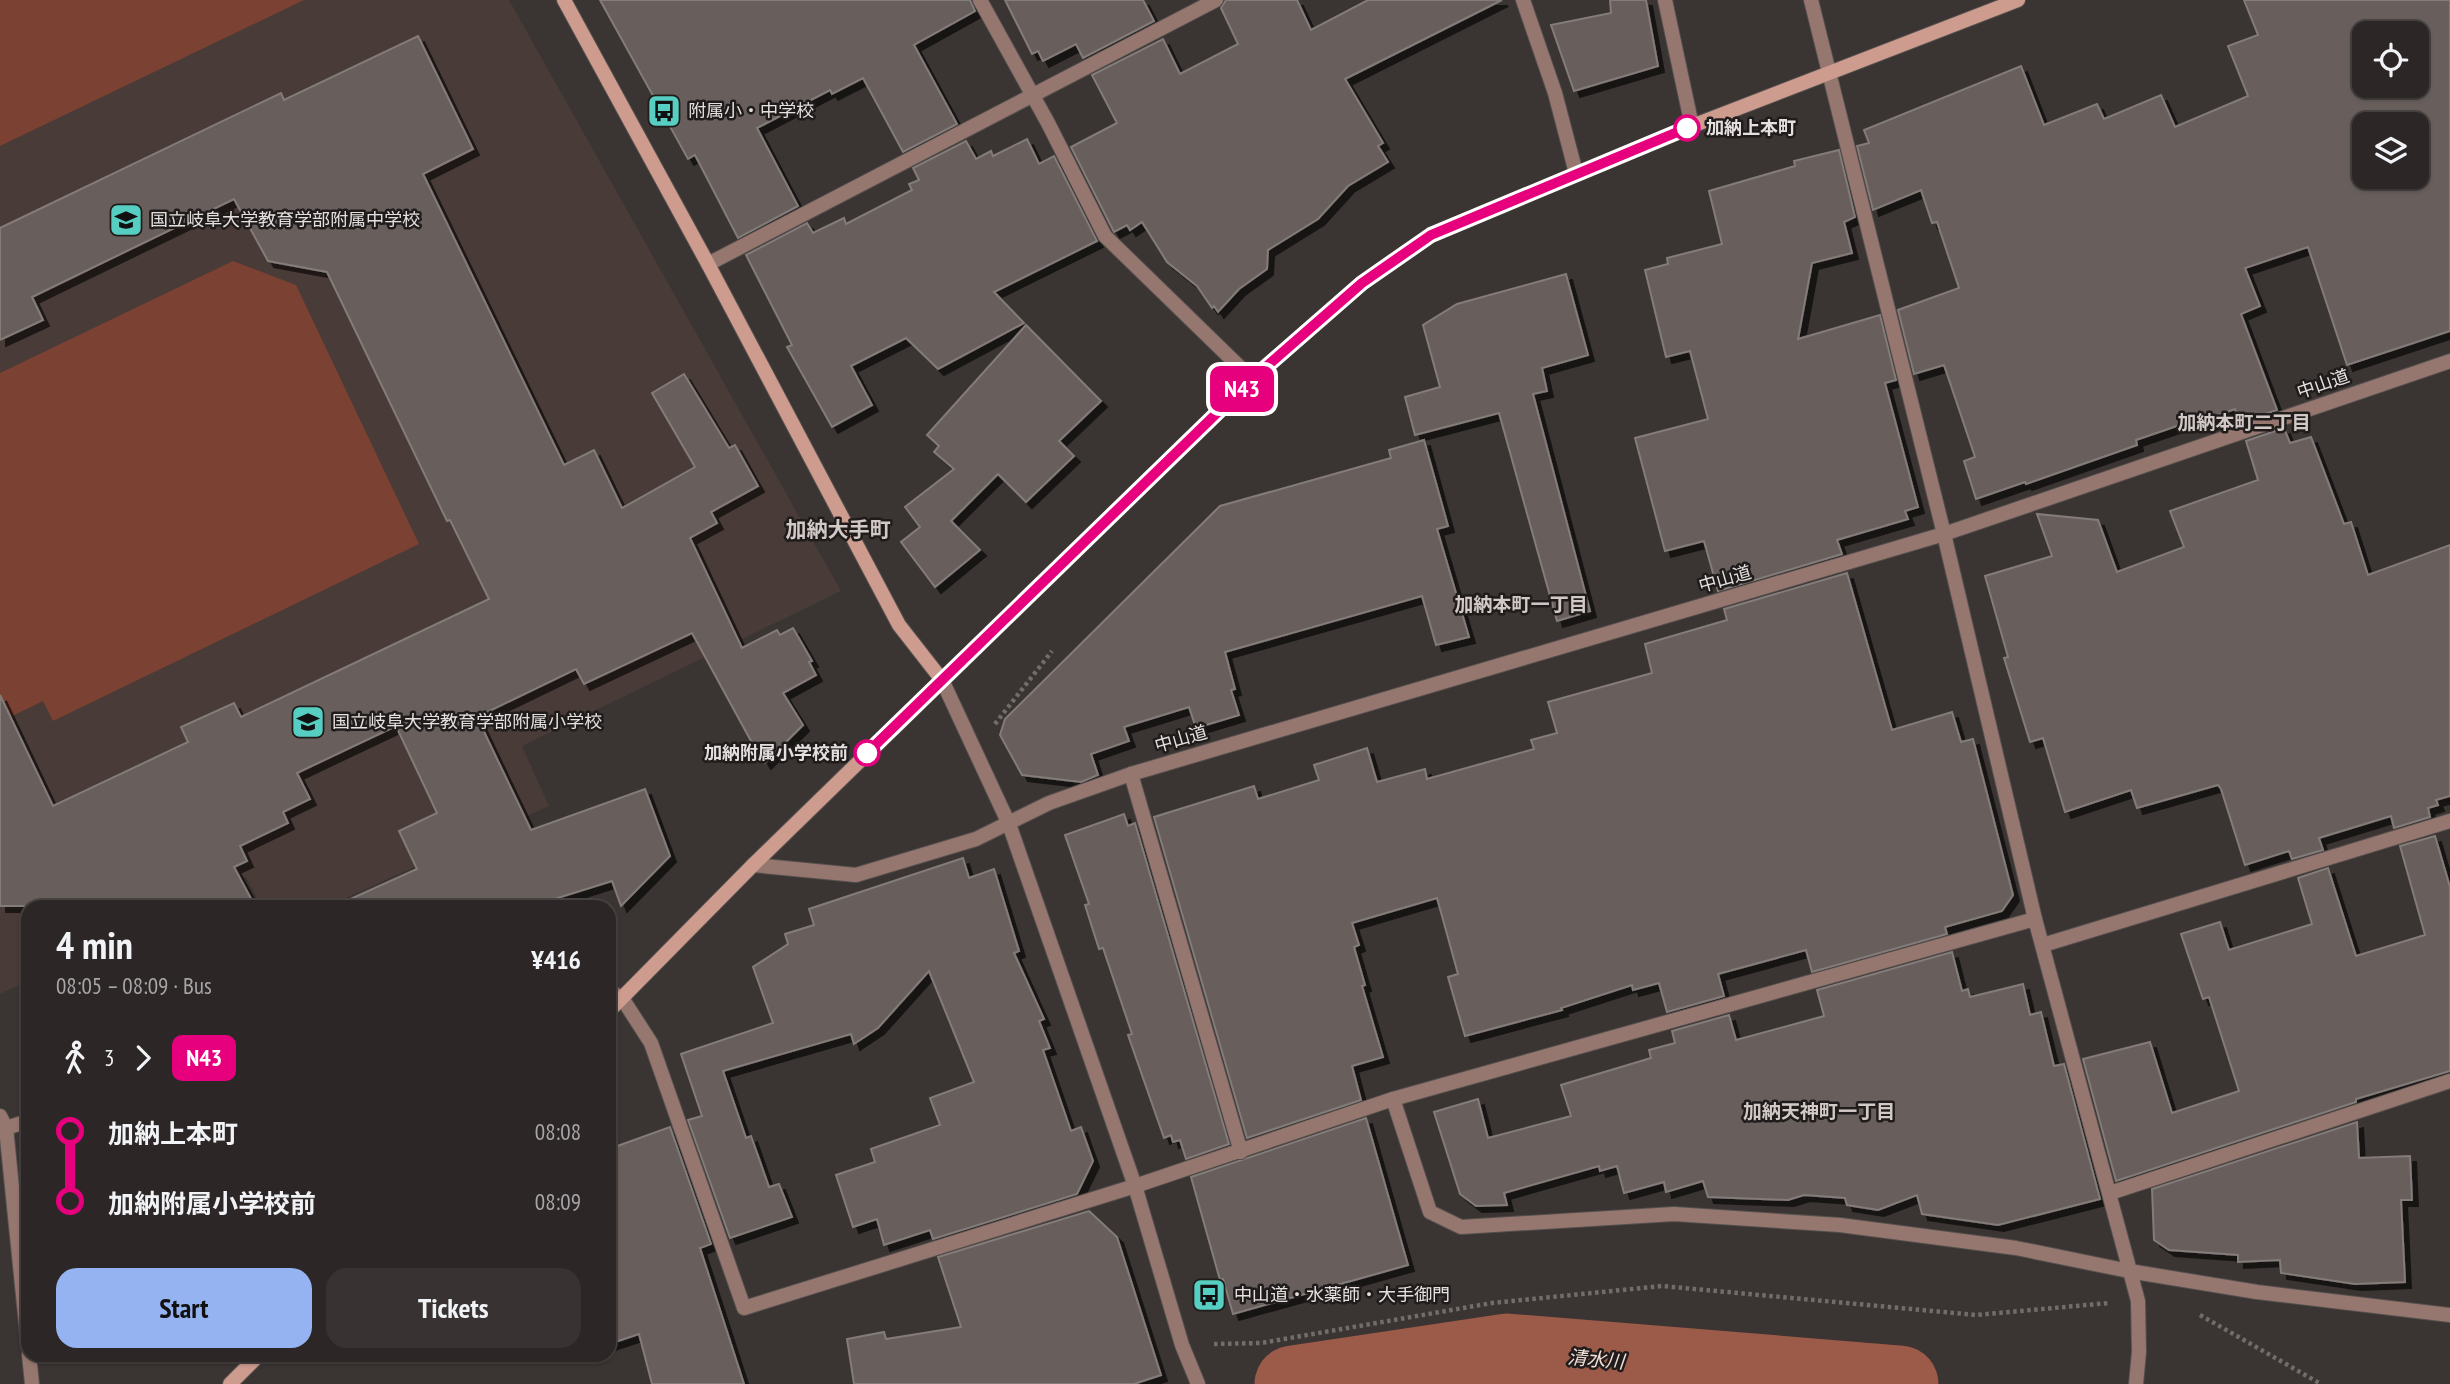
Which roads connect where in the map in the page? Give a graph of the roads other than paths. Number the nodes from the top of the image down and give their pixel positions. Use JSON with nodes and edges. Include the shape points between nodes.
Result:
{"nodes":[{"id":1,"x":564,"y":0,"type":"edge"},
{"id":2,"x":980,"y":0,"type":"edge"},
{"id":3,"x":1216,"y":0,"type":"edge"},
{"id":4,"x":1523,"y":0,"type":"edge"},
{"id":5,"x":1665,"y":0,"type":"edge"},
{"id":6,"x":1811,"y":0,"type":"edge"},
{"id":7,"x":2018,"y":0,"type":"edge"},
{"id":8,"x":1828,"y":74,"type":"junction"},
{"id":9,"x":1032,"y":94,"type":"junction"},
{"id":10,"x":1692,"y":126,"type":"junction"},
{"id":11,"x":1576,"y":173,"type":"junction"},
{"id":12,"x":708,"y":264,"type":"junction"},
{"id":13,"x":2450,"y":361,"type":"edge"},
{"id":14,"x":1252,"y":379,"type":"junction"},
{"id":15,"x":1944,"y":534,"type":"junction"},
{"id":16,"x":942,"y":680,"type":"junction"},
{"id":17,"x":1131,"y":774,"type":"junction"},
{"id":18,"x":2450,"y":821,"type":"edge"},
{"id":19,"x":1009,"y":824,"type":"junction"},
{"id":20,"x":753,"y":865,"type":"junction"},
{"id":21,"x":2035,"y":919,"type":"junction"},
{"id":22,"x":2043,"y":945,"type":"junction"},
{"id":23,"x":616,"y":993,"type":"edge"},
{"id":24,"x":616,"y":995,"type":"edge"},
{"id":25,"x":2450,"y":1081,"type":"edge"},
{"id":26,"x":1394,"y":1099,"type":"junction"},
{"id":27,"x":21,"y":1122,"type":"edge"},
{"id":28,"x":2,"y":1125,"type":"edge"},
{"id":29,"x":1241,"y":1152,"type":"junction"},
{"id":30,"x":1135,"y":1186,"type":"junction"},
{"id":31,"x":2110,"y":1193,"type":"junction"},
{"id":32,"x":2129,"y":1271,"type":"junction"},
{"id":33,"x":21,"y":1285,"type":"edge"},
{"id":34,"x":2450,"y":1315,"type":"edge"},
{"id":35,"x":30,"y":1362,"type":"edge"},
{"id":36,"x":252,"y":1362,"type":"edge"},
{"id":37,"x":32,"y":1384,"type":"edge"},
{"id":38,"x":230,"y":1384,"type":"edge"},
{"id":39,"x":1198,"y":1384,"type":"edge"},
{"id":40,"x":2136,"y":1384,"type":"edge"}],
"edges":[{"from":1,"to":12,"type":"street"},
{"from":2,"to":9,"type":"street"},
{"from":3,"to":9,"type":"street"},
{"from":4,"to":11,"type":"street"},
{"from":5,"to":10,"type":"street"},
{"from":6,"to":8,"type":"street"},
{"from":7,"to":8,"type":"street"},
{"from":8,"to":10,"type":"street"},
{"from":8,"to":15,"type":"street"},
{"from":9,"to":12,"type":"street"},
{"from":9,"to":14,"type":"street","via":[[1105,236]]},
{"from":10,"to":11,"type":"street"},
{"from":11,"to":14,"type":"street","via":[[1431,235],[1362,283]]},
{"from":12,"to":16,"type":"street","via":[[898,625]]},
{"from":13,"to":15,"type":"street","name":"中山道"},
{"from":14,"to":16,"type":"street"},
{"from":15,"to":17,"type":"street","name":"中山道"},
{"from":15,"to":21,"type":"street"},
{"from":16,"to":19,"type":"street"},
{"from":16,"to":20,"type":"street"},
{"from":17,"to":19,"type":"street","name":"中山道","via":[[1049,803]]},
{"from":17,"to":29,"type":"street"},
{"from":18,"to":22,"type":"street"},
{"from":19,"to":20,"type":"street","name":"中山道","via":[[976,839],[856,875]]},
{"from":19,"to":30,"type":"street"},
{"from":20,"to":23,"type":"street"},
{"from":21,"to":22,"type":"street"},
{"from":21,"to":26,"type":"street"},
{"from":22,"to":31,"type":"street"},
{"from":24,"to":30,"type":"street","via":[[651,1043],[744,1308]]},
{"from":25,"to":31,"type":"street"},
{"from":26,"to":29,"type":"street"},
{"from":26,"to":32,"type":"street","via":[[1430,1212],[1461,1227],[1674,1214],[1840,1225],[2016,1248]]},
{"from":27,"to":28,"type":"street"},
{"from":28,"to":33,"type":"street"},
{"from":29,"to":30,"type":"street"},
{"from":30,"to":39,"type":"street"},
{"from":31,"to":32,"type":"street"},
{"from":32,"to":34,"type":"street"},
{"from":32,"to":40,"type":"street","via":[[2138,1301]]},
{"from":35,"to":37,"type":"street"},
{"from":36,"to":38,"type":"street"}]}
